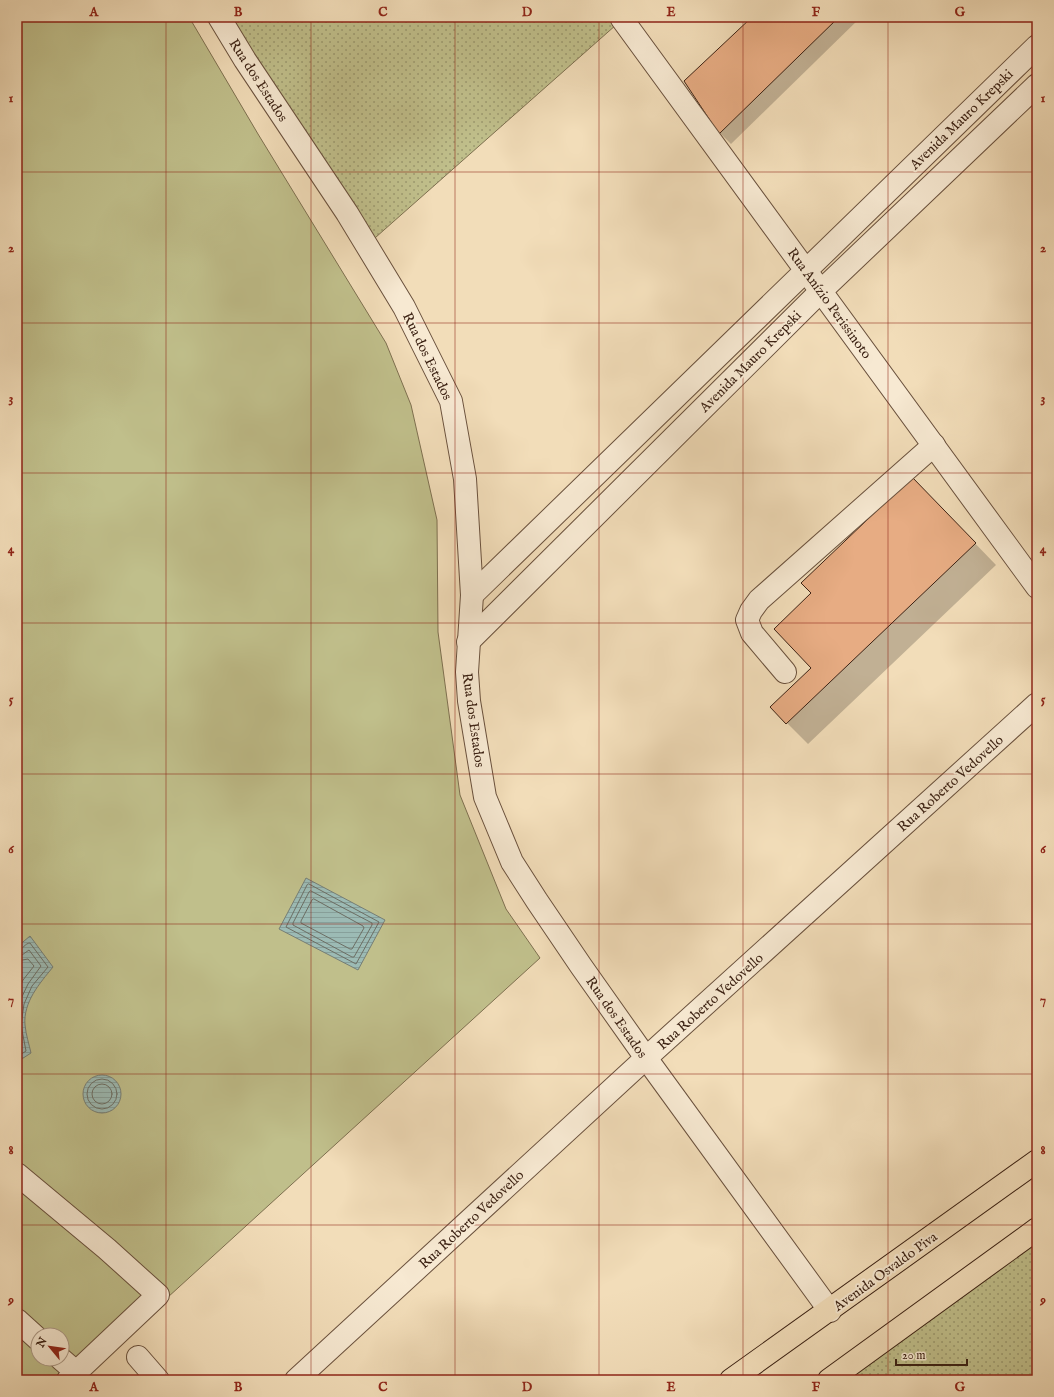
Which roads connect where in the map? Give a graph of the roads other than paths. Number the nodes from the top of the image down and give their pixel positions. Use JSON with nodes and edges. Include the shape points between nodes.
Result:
{"nodes":[{"id":1,"x":220,"y":17,"type":"edge"},
{"id":2,"x":622,"y":19,"type":"dead end"},
{"id":3,"x":1037,"y":46,"type":"edge"},
{"id":4,"x":1037,"y":85,"type":"edge"},
{"id":5,"x":805,"y":270,"type":"junction"},
{"id":6,"x":821,"y":291,"type":"junction"},
{"id":7,"x":934,"y":445,"type":"junction"},
{"id":8,"x":1037,"y":587,"type":"edge"},
{"id":9,"x":472,"y":595,"type":"junction"},
{"id":10,"x":468,"y":642,"type":"junction"},
{"id":11,"x":785,"y":672,"type":"dead end"},
{"id":12,"x":1037,"y":704,"type":"edge"},
{"id":13,"x":646,"y":1058,"type":"junction"},
{"id":14,"x":1037,"y":1161,"type":"edge"},
{"id":15,"x":17,"y":1174,"type":"edge"},
{"id":16,"x":1037,"y":1229,"type":"edge"},
{"id":17,"x":830,"y":1311,"type":"junction"},
{"id":18,"x":17,"y":1320,"type":"edge"},
{"id":19,"x":30,"y":1331,"type":"edge"},
{"id":20,"x":138,"y":1357,"type":"dead end"},
{"id":21,"x":69,"y":1370,"type":"edge"},
{"id":22,"x":158,"y":1380,"type":"edge"},
{"id":23,"x":296,"y":1380,"type":"edge"},
{"id":24,"x":731,"y":1380,"type":"edge"},
{"id":25,"x":829,"y":1380,"type":"edge"}],
"edges":[{"from":1,"to":9,"type":"street","name":"Rua dos Estados","via":[[249,67],[347,213],[400,300],[451,400],[465,479]]},
{"from":2,"to":5,"type":"street","name":"Rua Anízio Perissinoto"},
{"from":3,"to":5,"type":"street","name":"Avenida Mauro Krepski"},
{"from":4,"to":6,"type":"street","name":"Avenida Mauro Krepski"},
{"from":5,"to":6,"type":"street","name":"Rua Anízio Perissinoto"},
{"from":5,"to":9,"type":"street","name":"Avenida Mauro Krepski"},
{"from":6,"to":7,"type":"street","name":"Rua Anízio Perissinoto"},
{"from":6,"to":10,"type":"street","name":"Avenida Mauro Krepski"},
{"from":7,"to":8,"type":"street","name":"Rua Anízio Perissinoto"},
{"from":7,"to":11,"type":"street","via":[[759,600],[751,611],[747,620],[752,633]]},
{"from":9,"to":10,"type":"street","name":"Rua dos Estados"},
{"from":10,"to":13,"type":"street","name":"Rua dos Estados","via":[[469,701],[485,797],[512,862]]},
{"from":12,"to":13,"type":"street","name":"Rua Roberto Vedovello"},
{"from":13,"to":17,"type":"street","name":"Rua dos Estados"},
{"from":13,"to":23,"type":"street","name":"Rua Roberto Vedovello"},
{"from":14,"to":17,"type":"main road","name":"Avenida Osvaldo Piva"},
{"from":15,"to":21,"type":"street","via":[[107,1248],[158,1295]]},
{"from":16,"to":25,"type":"main road"},
{"from":17,"to":24,"type":"main road","name":"Avenida Osvaldo Piva"},
{"from":18,"to":19,"type":"street"},
{"from":20,"to":22,"type":"street"}]}
